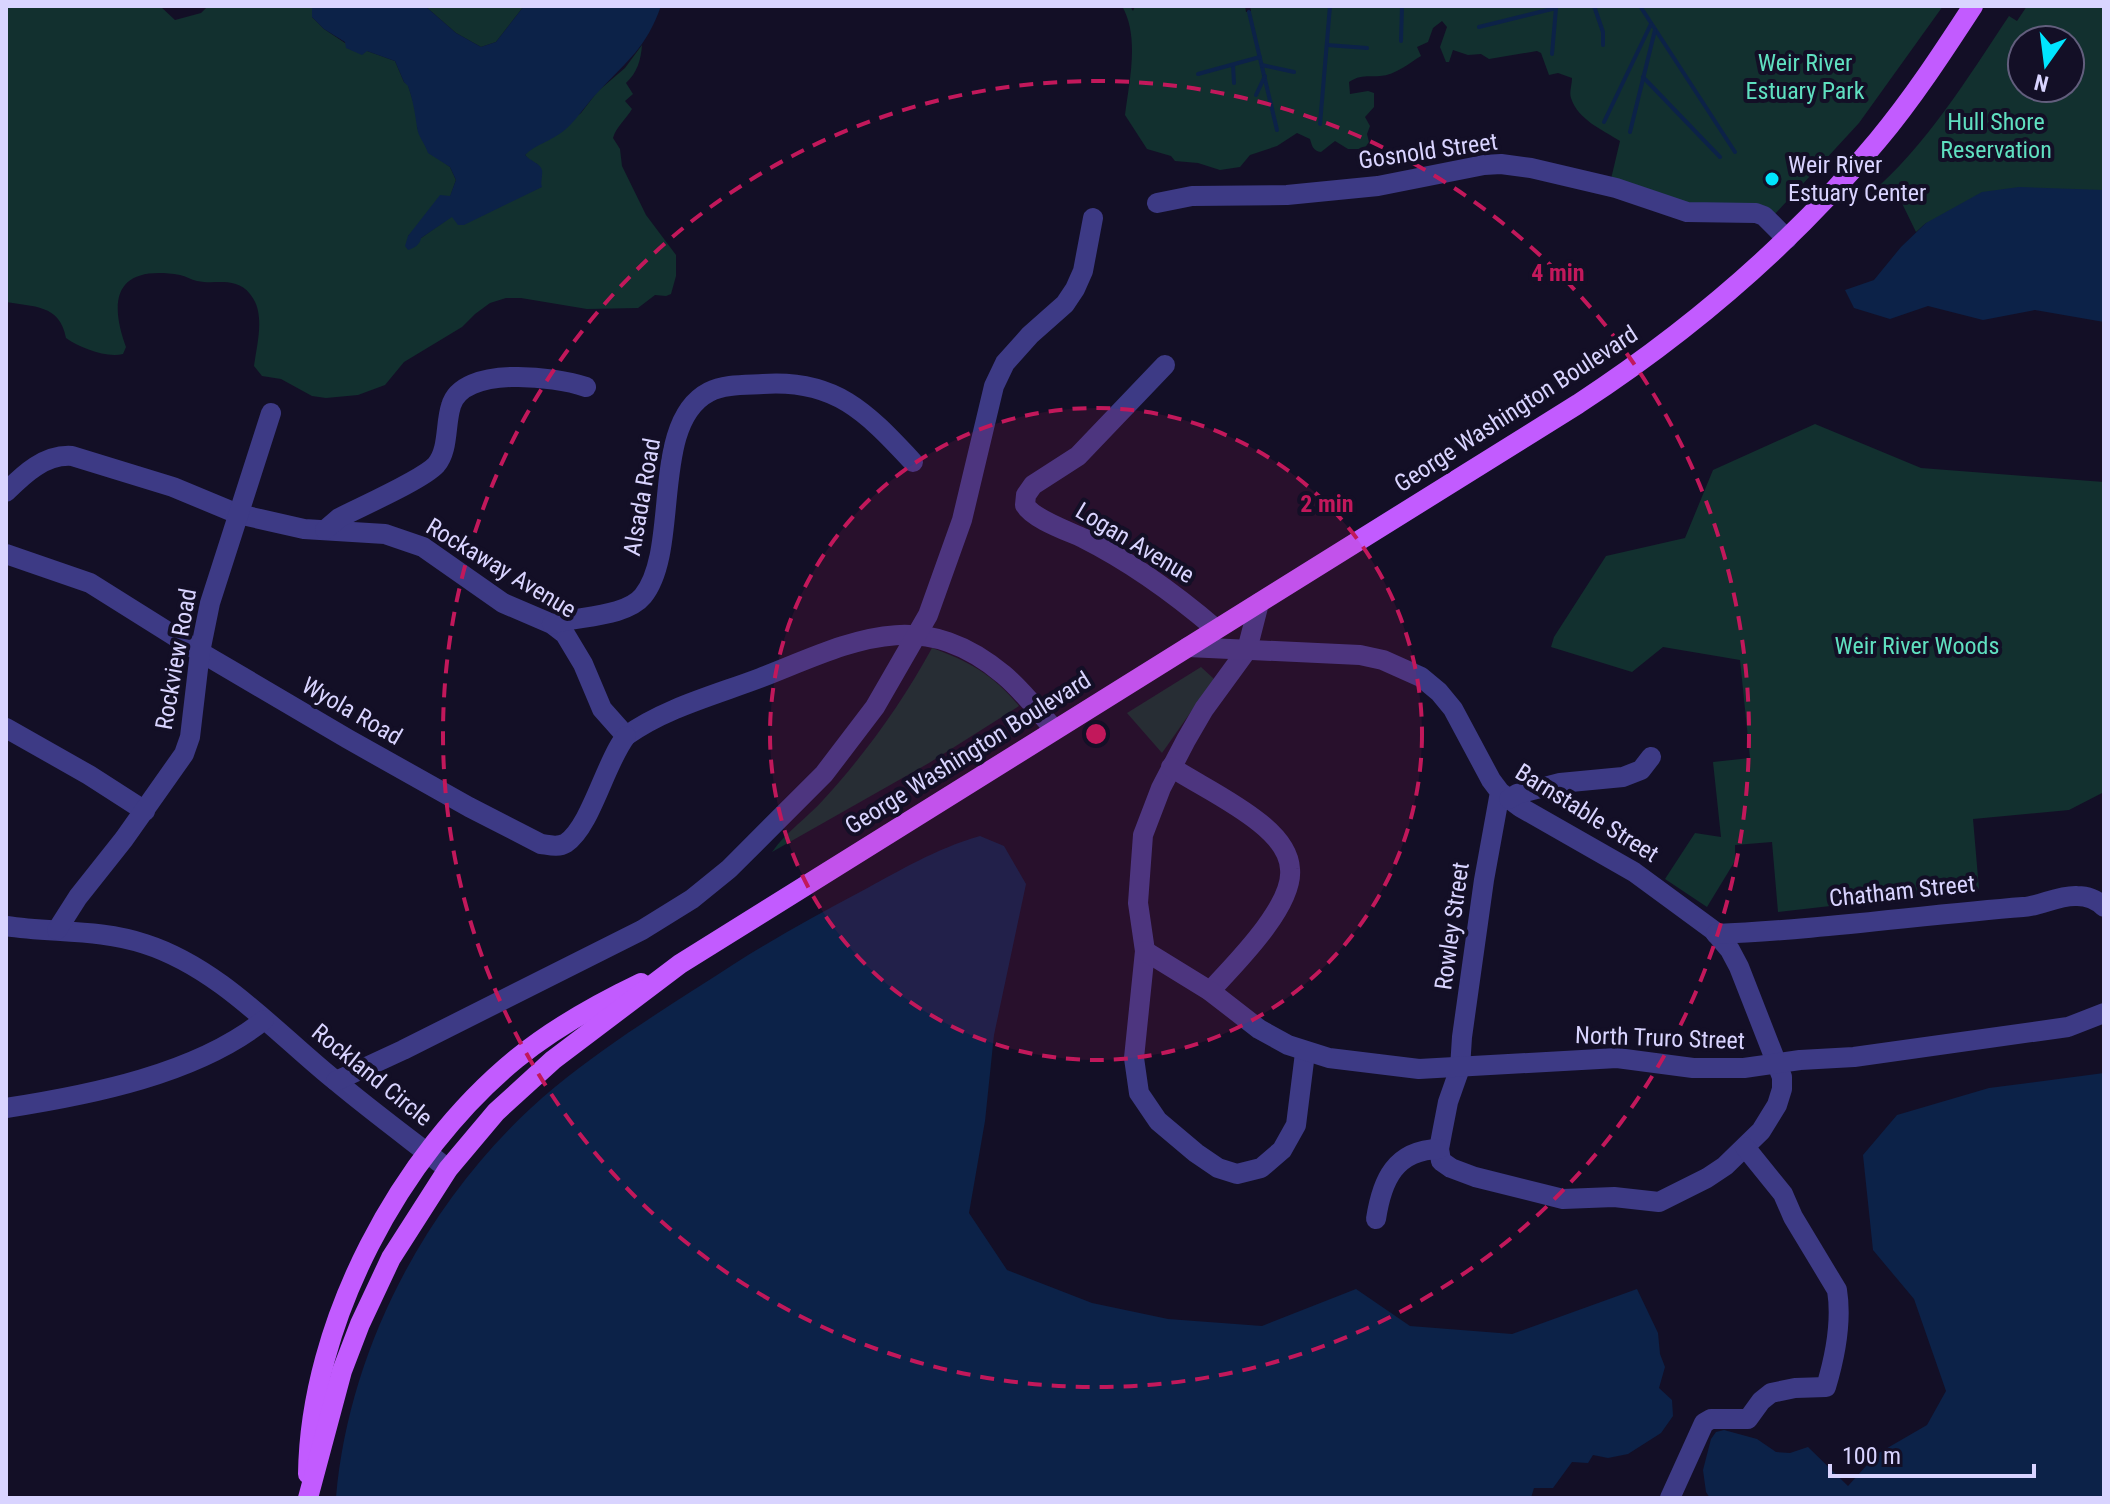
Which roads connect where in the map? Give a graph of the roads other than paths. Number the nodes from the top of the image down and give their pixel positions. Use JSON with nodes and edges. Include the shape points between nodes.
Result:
{"nodes":[{"id":1,"x":1973,"y":6,"type":"edge"},
{"id":2,"x":1157,"y":203,"type":"dead end"},
{"id":3,"x":1093,"y":218,"type":"dead end"},
{"id":4,"x":1787,"y":239,"type":"junction"},
{"id":5,"x":1165,"y":365,"type":"dead end"},
{"id":6,"x":586,"y":387,"type":"dead end"},
{"id":7,"x":271,"y":413,"type":"dead end"},
{"id":8,"x":913,"y":462,"type":"dead end"},
{"id":9,"x":6,"y":492,"type":"edge"},
{"id":10,"x":238,"y":514,"type":"junction"},
{"id":11,"x":325,"y":530,"type":"junction"},
{"id":12,"x":6,"y":554,"type":"edge"},
{"id":13,"x":1259,"y":603,"type":"junction"},
{"id":14,"x":552,"y":624,"type":"junction"},
{"id":15,"x":1216,"y":629,"type":"junction"},
{"id":16,"x":918,"y":635,"type":"junction"},
{"id":17,"x":1188,"y":647,"type":"junction"},
{"id":18,"x":1247,"y":650,"type":"junction"},
{"id":19,"x":200,"y":652,"type":"junction"},
{"id":20,"x":6,"y":728,"type":"edge"},
{"id":21,"x":1054,"y":729,"type":"junction"},
{"id":22,"x":626,"y":736,"type":"junction"},
{"id":23,"x":1651,"y":757,"type":"dead end"},
{"id":24,"x":1171,"y":767,"type":"junction"},
{"id":25,"x":1504,"y":796,"type":"junction"},
{"id":26,"x":145,"y":811,"type":"junction"},
{"id":27,"x":2098,"y":902,"type":"edge"},
{"id":28,"x":7,"y":928,"type":"edge"},
{"id":29,"x":57,"y":930,"type":"junction"},
{"id":30,"x":1716,"y":934,"type":"junction"},
{"id":31,"x":1145,"y":951,"type":"junction"},
{"id":32,"x":680,"y":964,"type":"junction"},
{"id":33,"x":1210,"y":991,"type":"junction"},
{"id":34,"x":2104,"y":1013,"type":"edge"},
{"id":35,"x":264,"y":1020,"type":"junction"},
{"id":36,"x":1305,"y":1053,"type":"junction"},
{"id":37,"x":1776,"y":1063,"type":"junction"},
{"id":38,"x":1460,"y":1068,"type":"junction"},
{"id":39,"x":336,"y":1081,"type":"junction"},
{"id":40,"x":6,"y":1108,"type":"edge"},
{"id":41,"x":1745,"y":1147,"type":"junction"},
{"id":42,"x":1439,"y":1149,"type":"junction"},
{"id":43,"x":429,"y":1154,"type":"junction"},
{"id":44,"x":448,"y":1169,"type":"junction"},
{"id":45,"x":1376,"y":1219,"type":"dead end"},
{"id":46,"x":308,"y":1498,"type":"edge"},
{"id":47,"x":1670,"y":1498,"type":"edge"}],
"edges":[{"from":1,"to":4,"type":"main road","name":"George Washington Boulevard","via":[[1880,139]]},
{"from":2,"to":4,"type":"street","name":"Gosnold Street","via":[[1192,196],[1287,195],[1378,186],[1501,164],[1616,188],[1682,211],[1756,213]]},
{"from":3,"to":16,"type":"street","via":[[1075,289],[1005,363],[994,386],[959,531]]},
{"from":4,"to":13,"type":"main road","name":"George Washington Boulevard","via":[[1711,307],[1620,376]]},
{"from":5,"to":15,"type":"street","name":"Logan Avenue","via":[[1078,456],[1033,485],[1025,505],[1172,593]]},
{"from":6,"to":11,"type":"street","via":[[528,378],[466,385],[451,404],[434,468]]},
{"from":7,"to":10,"type":"street","name":"Rockview Road"},
{"from":8,"to":14,"type":"street","name":"Alsada Road","via":[[855,405],[805,385],[706,392],[679,433],[668,477],[659,562],[642,598],[617,611]]},
{"from":9,"to":10,"type":"street","name":"Rockaway Avenue","via":[[34,468],[63,456],[173,487]]},
{"from":10,"to":11,"type":"street","name":"Rockaway Avenue"},
{"from":10,"to":19,"type":"street","name":"Rockview Road"},
{"from":11,"to":14,"type":"street","name":"Rockaway Avenue","via":[[405,540],[439,556],[503,603]]},
{"from":12,"to":19,"type":"street","name":"Wyola Road","via":[[90,583]]},
{"from":13,"to":15,"type":"main road","name":"George Washington Boulevard"},
{"from":13,"to":18,"type":"street"},
{"from":14,"to":22,"type":"street","name":"Rockaway Avenue","via":[[565,634],[602,709]]},
{"from":15,"to":17,"type":"main road","name":"George Washington Boulevard"},
{"from":16,"to":21,"type":"street","via":[[939,638],[989,663]]},
{"from":16,"to":22,"type":"street","via":[[889,634],[856,643],[675,710]]},
{"from":16,"to":39,"type":"street","via":[[824,774],[750,851],[692,899],[642,930]]},
{"from":17,"to":18,"type":"street","name":"Barnstable Street"},
{"from":17,"to":21,"type":"main road","name":"George Washington Boulevard"},
{"from":18,"to":24,"type":"street"},
{"from":18,"to":25,"type":"street","name":"Barnstable Street","via":[[1360,655],[1412,672],[1453,709]]},
{"from":19,"to":22,"type":"street","name":"Wyola Road","via":[[541,844],[565,844],[577,832]]},
{"from":19,"to":26,"type":"street","name":"Rockview Road","via":[[187,746]]},
{"from":20,"to":26,"type":"street"},
{"from":21,"to":32,"type":"main road","name":"George Washington Boulevard"},
{"from":23,"to":25,"type":"street","via":[[1641,770],[1623,777],[1560,783]]},
{"from":24,"to":31,"type":"street","via":[[1143,835],[1138,903]]},
{"from":24,"to":33,"type":"street","via":[[1262,825],[1287,854],[1291,871],[1272,918]]},
{"from":25,"to":30,"type":"street","name":"Barnstable Street","via":[[1634,872]]},
{"from":25,"to":38,"type":"street","name":"Rowley Street","via":[[1484,880]]},
{"from":26,"to":29,"type":"street","name":"Rockview Road"},
{"from":27,"to":30,"type":"street","name":"Chatham Street","via":[[2074,895],[2027,907]]},
{"from":28,"to":29,"type":"street","name":"Rockland Circle"},
{"from":29,"to":35,"type":"street","name":"Rockland Circle","via":[[167,952]]},
{"from":30,"to":37,"type":"street","name":"Barnstable Street","via":[[1739,967]]},
{"from":31,"to":33,"type":"street","name":"North Truro Street"},
{"from":31,"to":36,"type":"street","via":[[1134,1058],[1139,1093],[1158,1121],[1218,1168],[1237,1174],[1261,1168],[1282,1150],[1296,1125]]},
{"from":32,"to":43,"type":"main road","name":"George Washington Boulevard","via":[[605,1000],[516,1059]]},
{"from":32,"to":44,"type":"main road","name":"George Washington Boulevard","via":[[533,1076]]},
{"from":33,"to":36,"type":"street","name":"North Truro Street","via":[[1259,1029]]},
{"from":34,"to":37,"type":"street","name":"North Truro Street","via":[[2068,1027]]},
{"from":35,"to":39,"type":"street","name":"Rockland Circle"},
{"from":35,"to":40,"type":"street","via":[[234,1042],[158,1074]]},
{"from":36,"to":38,"type":"street","name":"North Truro Street","via":[[1380,1066]]},
{"from":37,"to":38,"type":"street","name":"North Truro Street","via":[[1693,1068],[1617,1058]]},
{"from":37,"to":41,"type":"street","name":"Barnstable Street","via":[[1782,1077],[1777,1105]]},
{"from":38,"to":42,"type":"street","name":"Rowley Street"},
{"from":39,"to":43,"type":"street","name":"Rockland Circle"},
{"from":41,"to":42,"type":"street","name":"Barnstable Street","via":[[1707,1178],[1659,1202],[1563,1199],[1451,1168],[1441,1161]]},
{"from":41,"to":47,"type":"street","via":[[1783,1194],[1837,1290],[1837,1327],[1826,1387],[1771,1393],[1752,1417],[1704,1423]]},
{"from":42,"to":45,"type":"street","via":[[1421,1150],[1395,1166]]},
{"from":43,"to":44,"type":"street","name":"Rockland Circle"},
{"from":43,"to":46,"type":"main road","name":"George Washington Boulevard","via":[[374,1236],[334,1330],[309,1442]]},
{"from":44,"to":46,"type":"main road","name":"George Washington Boulevard","via":[[401,1239],[360,1324]]}]}
